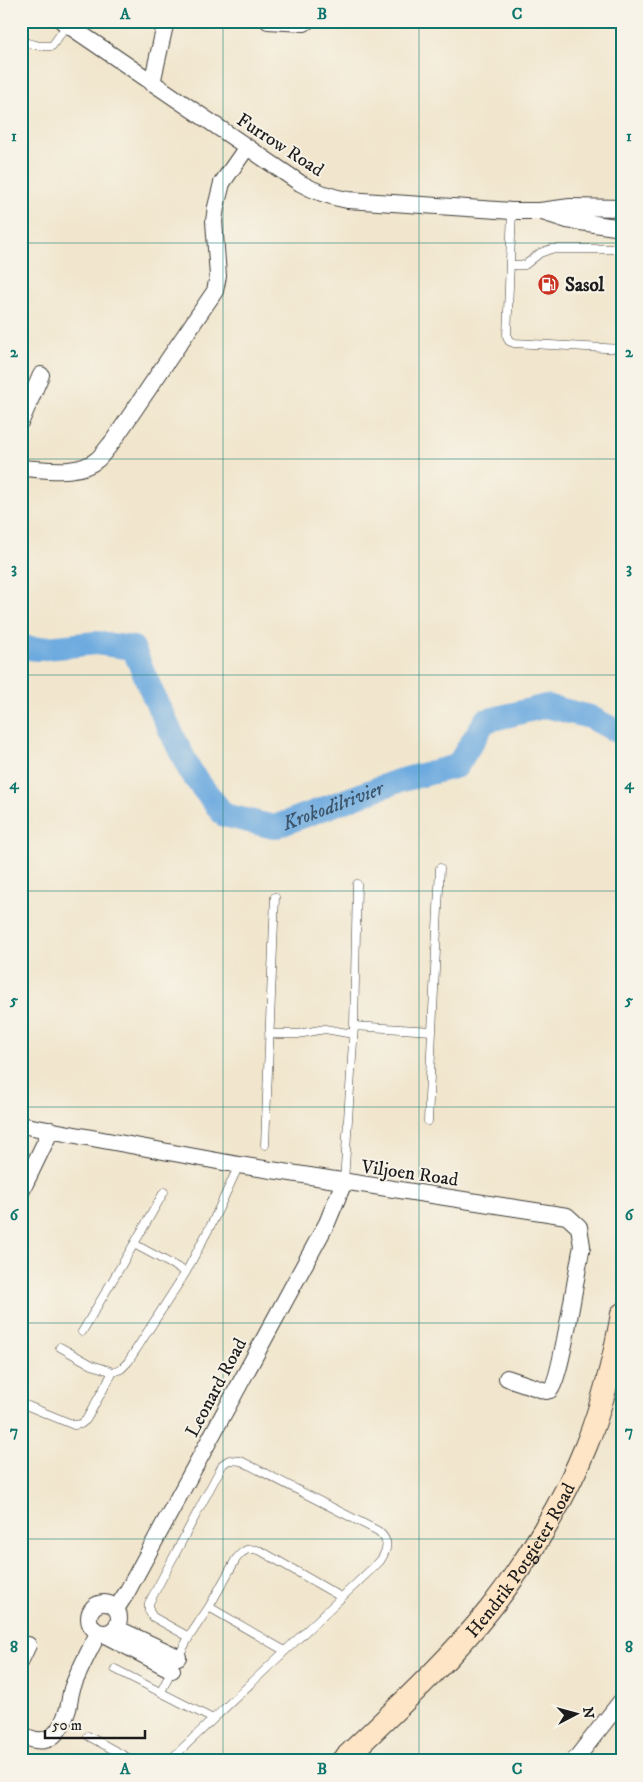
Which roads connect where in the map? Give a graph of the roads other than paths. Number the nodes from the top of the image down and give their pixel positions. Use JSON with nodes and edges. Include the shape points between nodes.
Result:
{"nodes":[{"id":1,"x":166,"y":21,"type":"edge"},
{"id":2,"x":268,"y":21,"type":"edge"},
{"id":3,"x":307,"y":21,"type":"edge"},
{"id":4,"x":65,"y":23,"type":"edge"},
{"id":5,"x":21,"y":41,"type":"edge"},
{"id":6,"x":152,"y":82,"type":"junction"},
{"id":7,"x":246,"y":147,"type":"junction"},
{"id":8,"x":622,"y":208,"type":"edge"},
{"id":9,"x":512,"y":211,"type":"junction"},
{"id":10,"x":540,"y":211,"type":"junction"},
{"id":11,"x":622,"y":228,"type":"edge"},
{"id":12,"x":622,"y":254,"type":"edge"},
{"id":13,"x":510,"y":265,"type":"junction"},
{"id":14,"x":622,"y":349,"type":"edge"},
{"id":15,"x":41,"y":375,"type":"dead end"},
{"id":16,"x":21,"y":421,"type":"edge"},
{"id":17,"x":21,"y":468,"type":"edge"},
{"id":18,"x":440,"y":868,"type":"dead end"},
{"id":19,"x":357,"y":884,"type":"dead end"},
{"id":20,"x":275,"y":897,"type":"dead end"},
{"id":21,"x":353,"y":1030,"type":"junction"},
{"id":22,"x":432,"y":1031,"type":"junction"},
{"id":23,"x":269,"y":1034,"type":"junction"},
{"id":24,"x":428,"y":1121,"type":"dead end"},
{"id":25,"x":21,"y":1125,"type":"edge"},
{"id":26,"x":51,"y":1130,"type":"junction"},
{"id":27,"x":265,"y":1145,"type":"dead end"},
{"id":28,"x":239,"y":1165,"type":"junction"},
{"id":29,"x":344,"y":1182,"type":"junction"},
{"id":30,"x":21,"y":1192,"type":"edge"},
{"id":31,"x":164,"y":1192,"type":"dead end"},
{"id":32,"x":134,"y":1244,"type":"junction"},
{"id":33,"x":186,"y":1272,"type":"junction"},
{"id":34,"x":622,"y":1314,"type":"edge"},
{"id":35,"x":82,"y":1332,"type":"dead end"},
{"id":36,"x":60,"y":1347,"type":"dead end"},
{"id":37,"x":113,"y":1372,"type":"junction"},
{"id":38,"x":507,"y":1378,"type":"dead end"},
{"id":39,"x":28,"y":1406,"type":"dead end"},
{"id":40,"x":341,"y":1597,"type":"junction"},
{"id":41,"x":209,"y":1606,"type":"junction"},
{"id":42,"x":116,"y":1609,"type":"junction"},
{"id":43,"x":106,"y":1631,"type":"junction"},
{"id":44,"x":189,"y":1637,"type":"junction"},
{"id":45,"x":285,"y":1651,"type":"junction"},
{"id":46,"x":175,"y":1664,"type":"junction"},
{"id":47,"x":115,"y":1669,"type":"dead end"},
{"id":48,"x":161,"y":1692,"type":"junction"},
{"id":49,"x":622,"y":1700,"type":"edge"},
{"id":50,"x":213,"y":1719,"type":"junction"},
{"id":51,"x":21,"y":1734,"type":"edge"},
{"id":52,"x":88,"y":1736,"type":"dead end"},
{"id":53,"x":134,"y":1761,"type":"edge"},
{"id":54,"x":169,"y":1761,"type":"edge"},
{"id":55,"x":342,"y":1761,"type":"edge"},
{"id":56,"x":574,"y":1761,"type":"edge"}],
"edges":[{"from":1,"to":6,"type":"street"},
{"from":2,"to":3,"type":"street"},
{"from":4,"to":5,"type":"lane","via":[[52,46]]},
{"from":4,"to":6,"type":"street","name":"Furrow Road"},
{"from":6,"to":7,"type":"street","name":"Furrow Road"},
{"from":7,"to":9,"type":"street","name":"Furrow Road","via":[[300,183],[330,197]]},
{"from":7,"to":17,"type":"street","via":[[222,183],[216,207],[218,276],[215,291],[113,440],[97,460],[79,468]]},
{"from":8,"to":10,"type":"street","name":"Furrow Road","via":[[570,207]]},
{"from":9,"to":10,"type":"street","name":"Furrow Road"},
{"from":9,"to":13,"type":"lane"},
{"from":10,"to":11,"type":"street","name":"Furrow Road","via":[[568,220]]},
{"from":12,"to":13,"type":"lane","via":[[615,249],[551,249],[525,265]]},
{"from":13,"to":14,"type":"lane","via":[[509,341]]},
{"from":15,"to":16,"type":"street"},
{"from":18,"to":22,"type":"lane"},
{"from":19,"to":21,"type":"lane"},
{"from":20,"to":23,"type":"lane"},
{"from":21,"to":22,"type":"lane"},
{"from":21,"to":23,"type":"lane"},
{"from":21,"to":29,"type":"lane"},
{"from":22,"to":24,"type":"lane"},
{"from":23,"to":27,"type":"lane"},
{"from":25,"to":26,"type":"street","name":"Viljoen Road"},
{"from":26,"to":28,"type":"street","name":"Viljoen Road"},
{"from":26,"to":30,"type":"street"},
{"from":28,"to":29,"type":"street","name":"Viljoen Road"},
{"from":28,"to":33,"type":"lane"},
{"from":29,"to":38,"type":"street","name":"Viljoen Road","via":[[561,1214],[579,1227],[582,1246],[553,1388],[546,1391]]},
{"from":29,"to":42,"type":"street","name":"Leonard Road","via":[[327,1223]]},
{"from":31,"to":32,"type":"lane"},
{"from":32,"to":33,"type":"lane"},
{"from":32,"to":35,"type":"lane"},
{"from":33,"to":37,"type":"lane","via":[[128,1362]]},
{"from":34,"to":55,"type":"main road","name":"Hendrik Potgieter Road","via":[[616,1350],[586,1446],[540,1536],[496,1601],[462,1642]]},
{"from":36,"to":37,"type":"lane"},
{"from":37,"to":39,"type":"lane","via":[[81,1424],[74,1425]]},
{"from":40,"to":41,"type":"lane","via":[[260,1551],[248,1548],[236,1558]]},
{"from":40,"to":44,"type":"lane","via":[[380,1561],[387,1544],[385,1537],[242,1461],[229,1460],[149,1603],[153,1617]]},
{"from":40,"to":45,"type":"lane"},
{"from":41,"to":44,"type":"lane"},
{"from":41,"to":45,"type":"lane"},
{"from":42,"to":43,"type":"street","via":[[119,1618]]},
{"from":42,"to":43,"type":"street","via":[[108,1603],[97,1604],[90,1611],[88,1621],[94,1630]]},
{"from":43,"to":46,"type":"street"},
{"from":43,"to":51,"type":"street","via":[[72,1688],[69,1707],[59,1730],[48,1740]]},
{"from":44,"to":46,"type":"lane"},
{"from":45,"to":50,"type":"lane"},
{"from":46,"to":48,"type":"lane"},
{"from":47,"to":48,"type":"lane"},
{"from":48,"to":50,"type":"lane"},
{"from":49,"to":56,"type":"street"},
{"from":50,"to":54,"type":"lane"},
{"from":52,"to":53,"type":"lane"}]}
